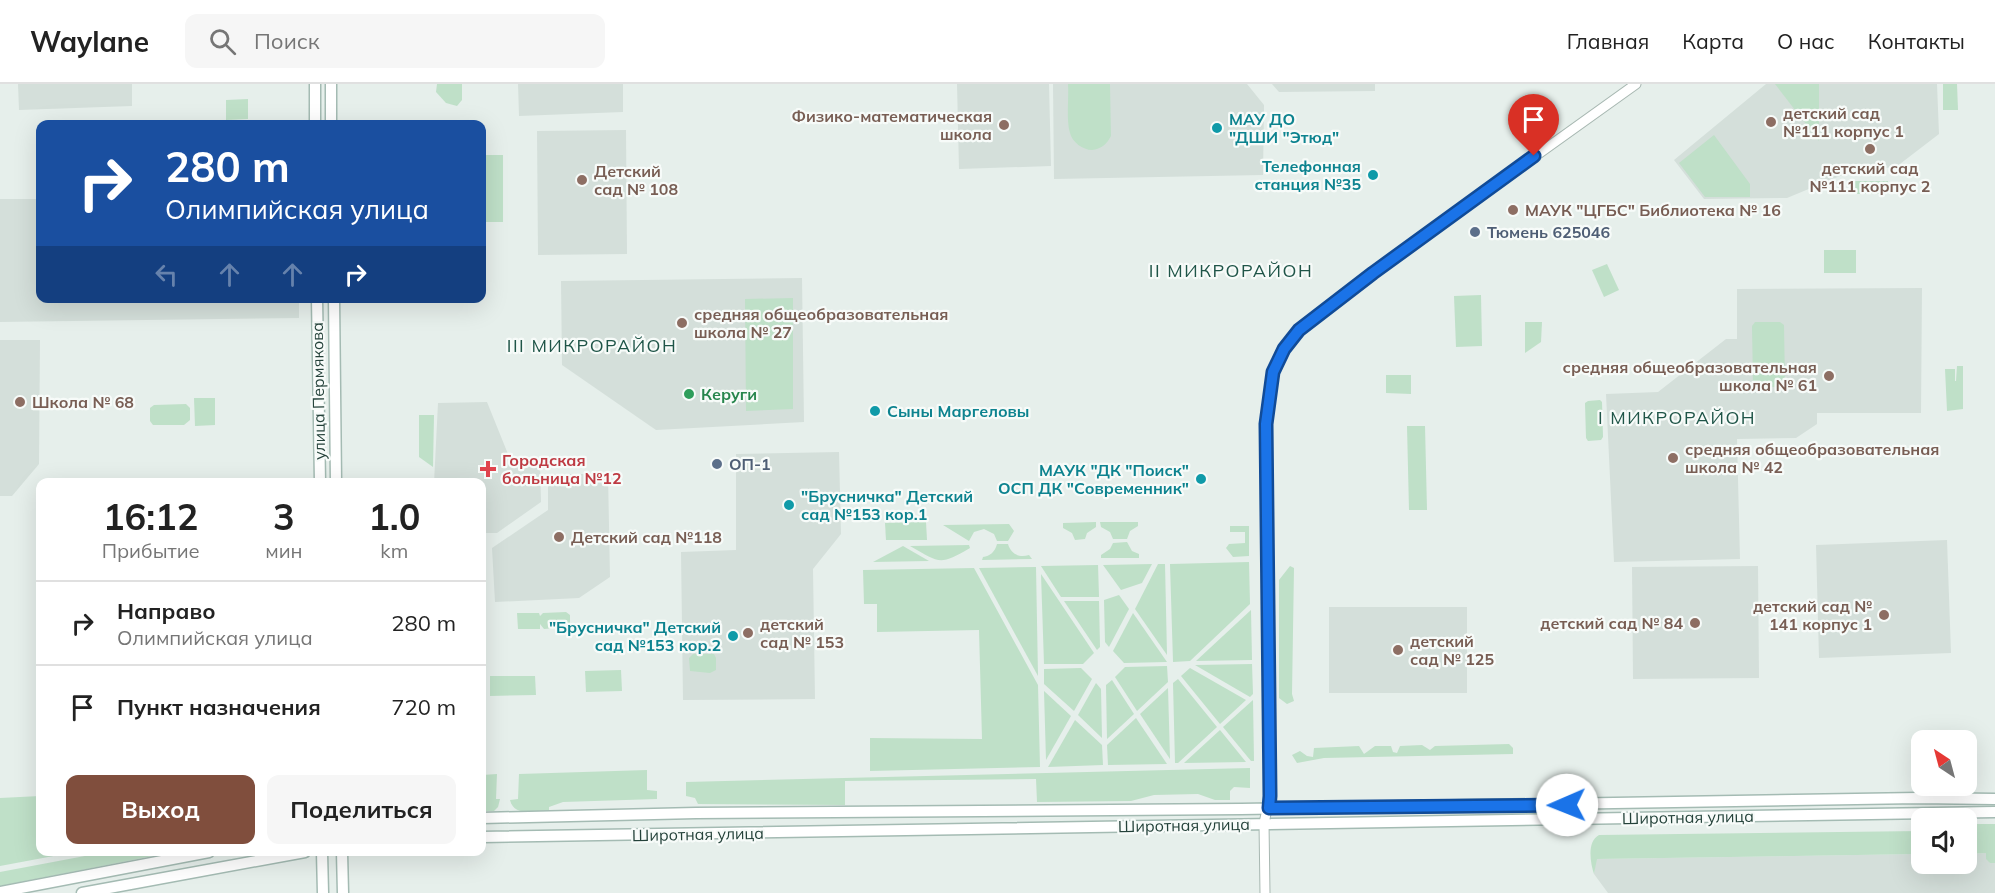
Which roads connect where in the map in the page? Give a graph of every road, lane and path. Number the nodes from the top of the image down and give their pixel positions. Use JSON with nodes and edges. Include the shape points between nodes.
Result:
{"nodes":[{"id":1,"x":315,"y":84,"type":"edge"},
{"id":2,"x":331,"y":84,"type":"edge"},
{"id":3,"x":1636,"y":84,"type":"edge"},
{"id":4,"x":315,"y":120,"type":"edge"},
{"id":5,"x":331,"y":120,"type":"edge"},
{"id":6,"x":317,"y":303,"type":"edge"},
{"id":7,"x":334,"y":303,"type":"edge"},
{"id":8,"x":320,"y":478,"type":"edge"},
{"id":9,"x":336,"y":478,"type":"edge"},
{"id":10,"x":1995,"y":799,"type":"edge"},
{"id":11,"x":1269,"y":808,"type":"junction"},
{"id":12,"x":1995,"y":812,"type":"edge"},
{"id":13,"x":486,"y":818,"type":"edge"},
{"id":14,"x":1264,"y":824,"type":"junction"},
{"id":15,"x":486,"y":837,"type":"edge"},
{"id":16,"x":189,"y":856,"type":"edge"},
{"id":17,"x":283,"y":856,"type":"edge"},
{"id":18,"x":322,"y":856,"type":"edge"},
{"id":19,"x":342,"y":856,"type":"edge"},
{"id":20,"x":13,"y":891,"type":"edge"},
{"id":21,"x":0,"y":892,"type":"edge"},
{"id":22,"x":82,"y":893,"type":"edge"},
{"id":23,"x":323,"y":893,"type":"edge"},
{"id":24,"x":343,"y":893,"type":"edge"},
{"id":25,"x":1265,"y":893,"type":"edge"}],
"edges":[{"from":1,"to":4,"type":"main road"},
{"from":2,"to":5,"type":"main road"},
{"from":3,"to":11,"type":"street","via":[[1380,268],[1299,330],[1284,349],[1273,372],[1266,424]]},
{"from":6,"to":8,"type":"main road","name":"улица Пермякова"},
{"from":7,"to":9,"type":"main road","name":"улица Пермякова"},
{"from":10,"to":11,"type":"main road","name":"Широтная улица"},
{"from":11,"to":13,"type":"main road","name":"Широтная улица"},
{"from":11,"to":14,"type":"street"},
{"from":12,"to":14,"type":"main road","name":"Широтная улица"},
{"from":14,"to":15,"type":"main road","name":"Широтная улица"},
{"from":14,"to":25,"type":"street"},
{"from":16,"to":20,"type":"main road"},
{"from":17,"to":22,"type":"main road"},
{"from":18,"to":23,"type":"main road"},
{"from":19,"to":24,"type":"main road"},
{"from":20,"to":21,"type":"main road"}]}
